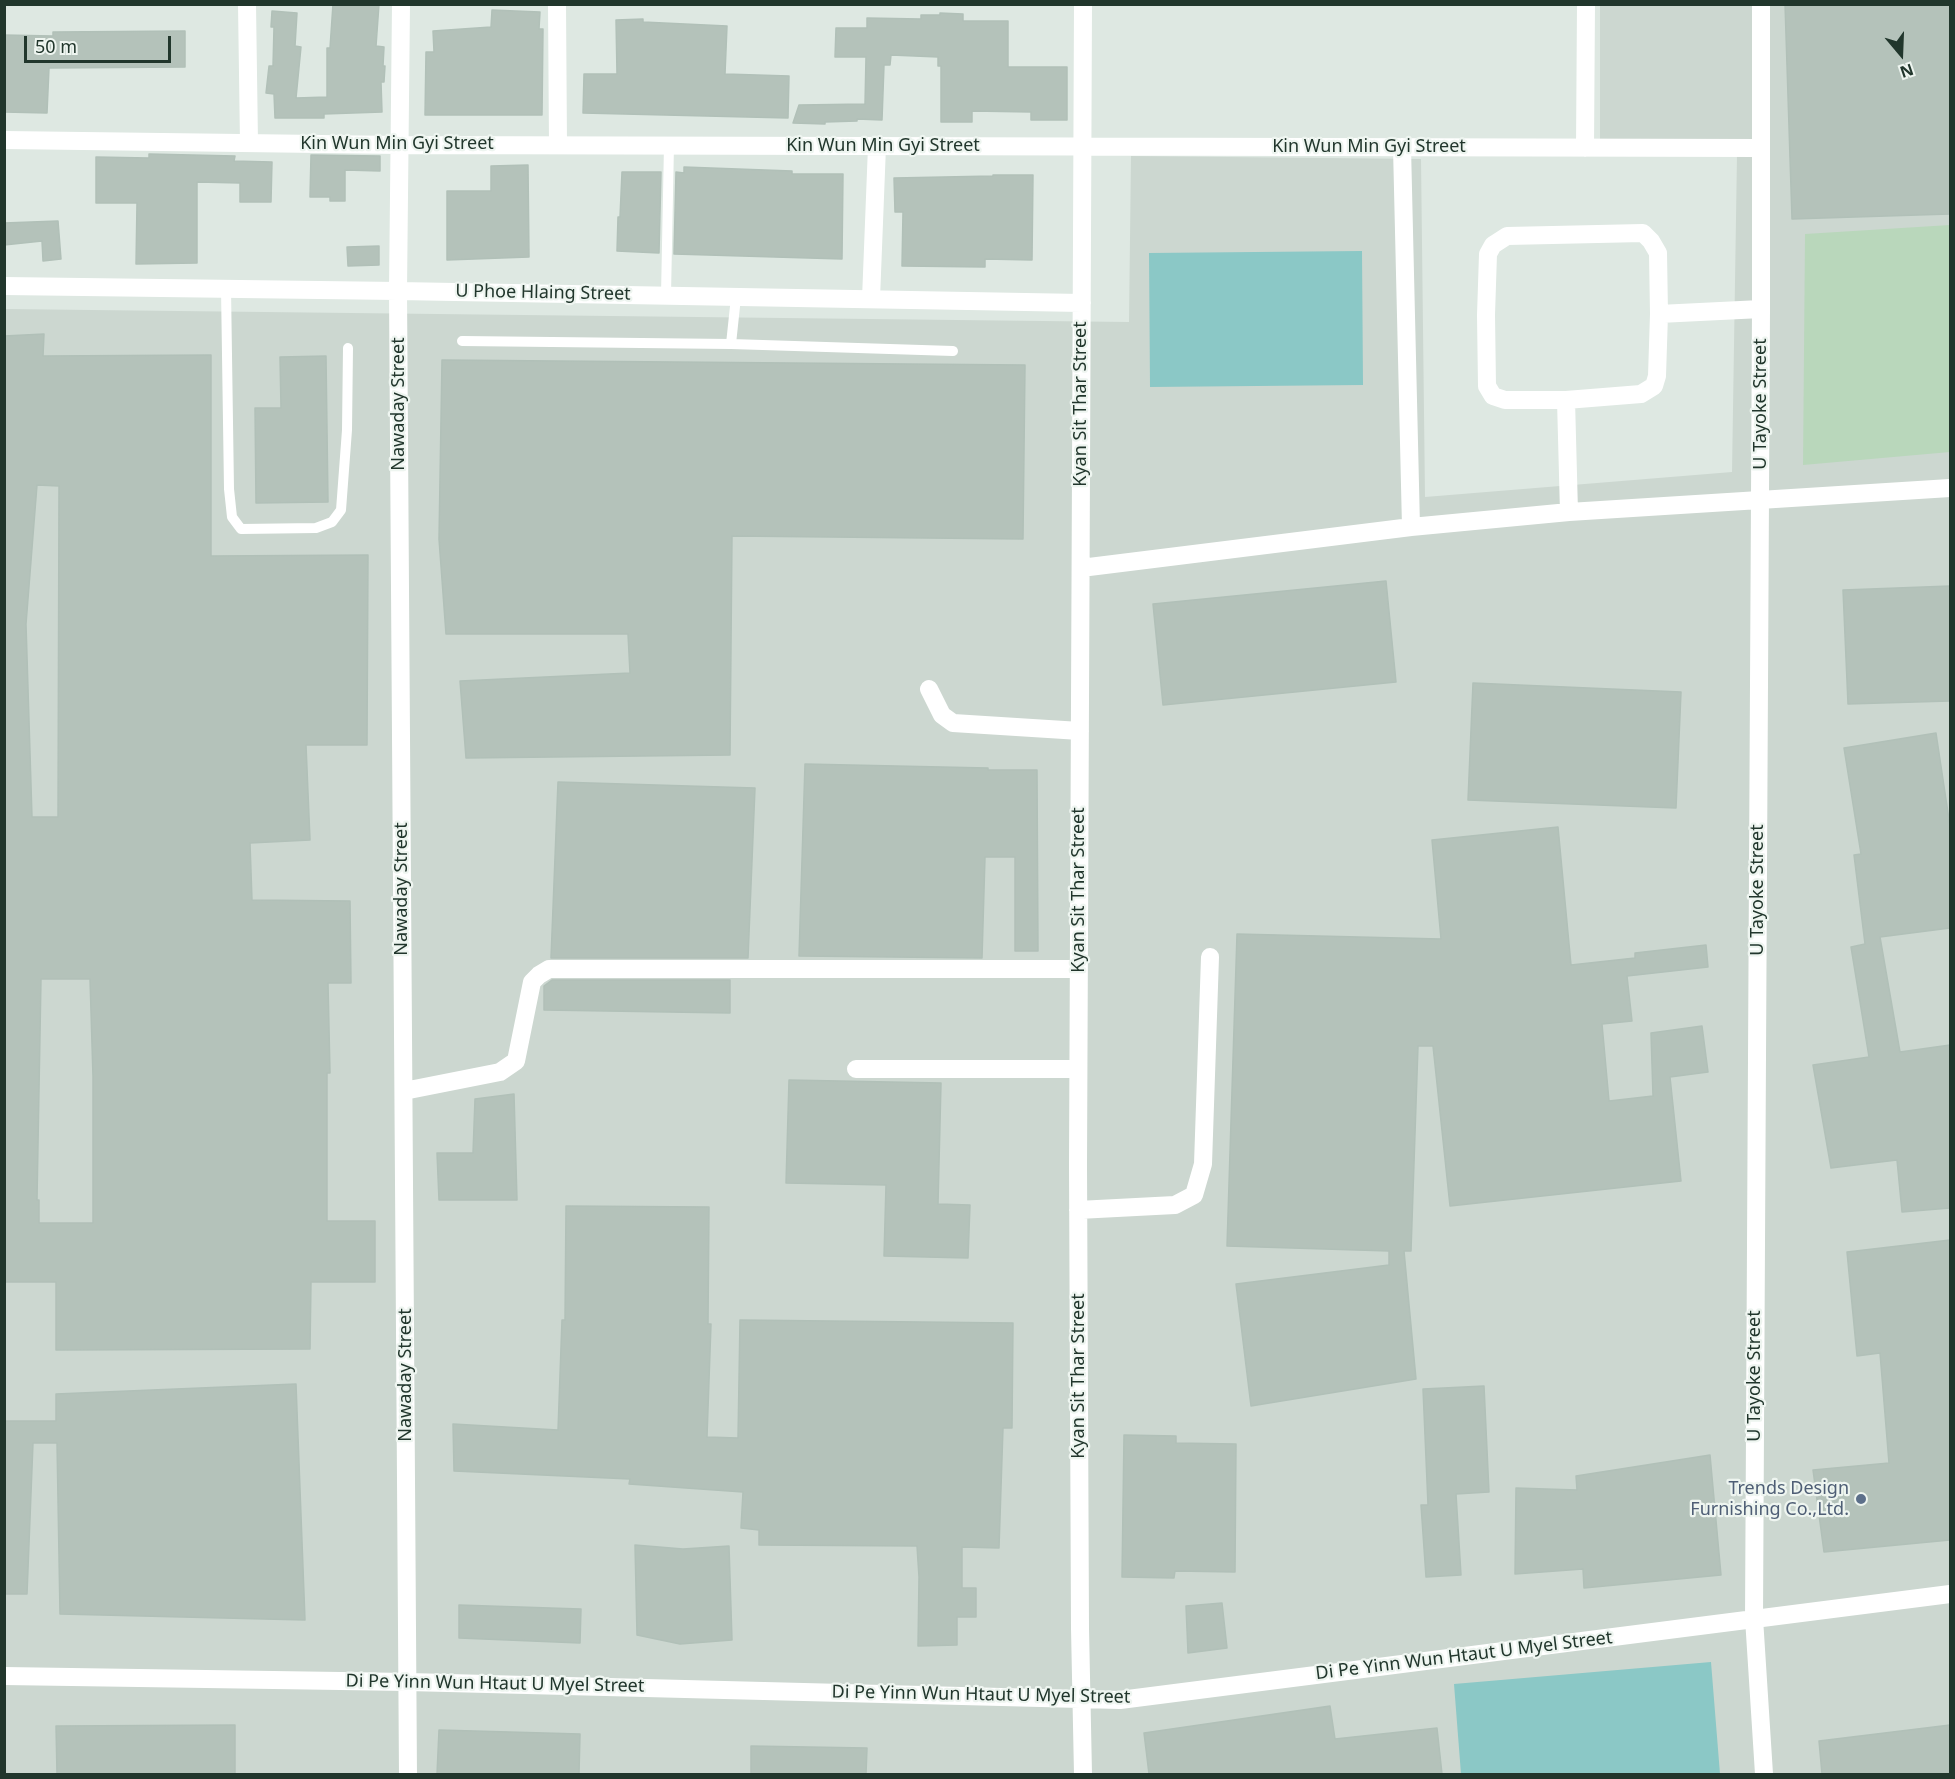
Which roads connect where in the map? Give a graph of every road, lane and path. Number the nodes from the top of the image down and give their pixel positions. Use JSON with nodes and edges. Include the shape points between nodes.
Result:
{"nodes":[{"id":1,"x":248,"y":4,"type":"edge"},
{"id":2,"x":401,"y":4,"type":"edge"},
{"id":3,"x":557,"y":4,"type":"edge"},
{"id":4,"x":1083,"y":4,"type":"edge"},
{"id":5,"x":1586,"y":4,"type":"edge"},
{"id":6,"x":1761,"y":4,"type":"edge"},
{"id":7,"x":4,"y":140,"type":"edge"},
{"id":8,"x":249,"y":143,"type":"junction"},
{"id":9,"x":399,"y":145,"type":"junction"},
{"id":10,"x":558,"y":145,"type":"junction"},
{"id":11,"x":669,"y":145,"type":"junction"},
{"id":12,"x":877,"y":146,"type":"junction"},
{"id":13,"x":1082,"y":147,"type":"junction"},
{"id":14,"x":1402,"y":147,"type":"junction"},
{"id":15,"x":1585,"y":147,"type":"junction"},
{"id":16,"x":1761,"y":148,"type":"junction"},
{"id":17,"x":4,"y":286,"type":"edge"},
{"id":18,"x":226,"y":288,"type":"junction"},
{"id":19,"x":398,"y":291,"type":"junction"},
{"id":20,"x":666,"y":295,"type":"junction"},
{"id":21,"x":736,"y":297,"type":"junction"},
{"id":22,"x":871,"y":299,"type":"junction"},
{"id":23,"x":1082,"y":303,"type":"junction"},
{"id":24,"x":1761,"y":309,"type":"junction"},
{"id":25,"x":1659,"y":314,"type":"junction"},
{"id":26,"x":462,"y":341,"type":"dead end"},
{"id":27,"x":731,"y":344,"type":"junction"},
{"id":28,"x":348,"y":348,"type":"dead end"},
{"id":29,"x":953,"y":351,"type":"dead end"},
{"id":30,"x":1566,"y":400,"type":"junction"},
{"id":31,"x":1950,"y":488,"type":"edge"},
{"id":32,"x":1760,"y":500,"type":"junction"},
{"id":33,"x":1569,"y":512,"type":"junction"},
{"id":34,"x":1411,"y":527,"type":"junction"},
{"id":35,"x":1081,"y":568,"type":"junction"},
{"id":36,"x":929,"y":689,"type":"dead end"},
{"id":37,"x":1080,"y":731,"type":"junction"},
{"id":38,"x":1210,"y":957,"type":"dead end"},
{"id":39,"x":1078,"y":969,"type":"junction"},
{"id":40,"x":855,"y":1069,"type":"dead end"},
{"id":41,"x":1078,"y":1069,"type":"junction"},
{"id":42,"x":404,"y":1091,"type":"junction"},
{"id":43,"x":1078,"y":1210,"type":"junction"},
{"id":44,"x":1950,"y":1594,"type":"edge"},
{"id":45,"x":1754,"y":1618,"type":"junction"},
{"id":46,"x":4,"y":1676,"type":"edge"},
{"id":47,"x":408,"y":1682,"type":"junction"},
{"id":48,"x":1080,"y":1700,"type":"junction"},
{"id":49,"x":408,"y":1774,"type":"edge"},
{"id":50,"x":1083,"y":1774,"type":"edge"},
{"id":51,"x":1764,"y":1774,"type":"edge"}],
"edges":[{"from":1,"to":8,"type":"street"},
{"from":2,"to":9,"type":"street","name":"Nawaday Street"},
{"from":3,"to":10,"type":"street"},
{"from":4,"to":13,"type":"street","name":"Kyan Sit Thar Street"},
{"from":5,"to":15,"type":"street"},
{"from":6,"to":16,"type":"street","name":"U Tayoke Street"},
{"from":7,"to":8,"type":"street","name":"Kin Wun Min Gyi Street"},
{"from":8,"to":9,"type":"street","name":"Kin Wun Min Gyi Street"},
{"from":9,"to":10,"type":"street","name":"Kin Wun Min Gyi Street"},
{"from":9,"to":19,"type":"street","name":"Nawaday Street"},
{"from":10,"to":11,"type":"street","name":"Kin Wun Min Gyi Street"},
{"from":11,"to":12,"type":"street","name":"Kin Wun Min Gyi Street"},
{"from":11,"to":20,"type":"lane"},
{"from":12,"to":13,"type":"street","name":"Kin Wun Min Gyi Street"},
{"from":12,"to":22,"type":"street"},
{"from":13,"to":14,"type":"street","name":"Kin Wun Min Gyi Street"},
{"from":13,"to":23,"type":"street","name":"Kyan Sit Thar Street"},
{"from":14,"to":15,"type":"street","name":"Kin Wun Min Gyi Street"},
{"from":14,"to":34,"type":"street"},
{"from":15,"to":16,"type":"street","name":"Kin Wun Min Gyi Street"},
{"from":16,"to":24,"type":"street","name":"U Tayoke Street"},
{"from":17,"to":18,"type":"street","name":"U Phoe Hlaing Street"},
{"from":18,"to":19,"type":"street","name":"U Phoe Hlaing Street"},
{"from":18,"to":28,"type":"lane","via":[[229,489],[232,518],[241,529],[316,528],[332,522],[341,510]]},
{"from":19,"to":20,"type":"street","name":"U Phoe Hlaing Street"},
{"from":19,"to":42,"type":"street","name":"Nawaday Street"},
{"from":20,"to":21,"type":"street","name":"U Phoe Hlaing Street"},
{"from":21,"to":22,"type":"street","name":"U Phoe Hlaing Street"},
{"from":21,"to":27,"type":"lane"},
{"from":22,"to":23,"type":"street","name":"U Phoe Hlaing Street"},
{"from":23,"to":35,"type":"street","name":"Kyan Sit Thar Street"},
{"from":24,"to":25,"type":"street"},
{"from":24,"to":32,"type":"street","name":"U Tayoke Street"},
{"from":25,"to":30,"type":"street","via":[[1654,386],[1641,394]]},
{"from":25,"to":30,"type":"street","via":[[1658,253],[1643,233],[1507,236],[1493,245],[1487,265],[1487,386],[1493,396],[1505,400]]},
{"from":26,"to":27,"type":"lane"},
{"from":27,"to":29,"type":"lane"},
{"from":30,"to":33,"type":"street"},
{"from":31,"to":32,"type":"street"},
{"from":32,"to":33,"type":"street"},
{"from":32,"to":45,"type":"street","name":"U Tayoke Street"},
{"from":33,"to":34,"type":"street"},
{"from":34,"to":35,"type":"street"},
{"from":35,"to":37,"type":"street","name":"Kyan Sit Thar Street"},
{"from":36,"to":37,"type":"street","via":[[942,715],[953,723]]},
{"from":37,"to":39,"type":"street","name":"Kyan Sit Thar Street"},
{"from":38,"to":43,"type":"street","via":[[1203,1164],[1194,1195],[1175,1205]]},
{"from":39,"to":41,"type":"street","name":"Kyan Sit Thar Street"},
{"from":39,"to":42,"type":"street","via":[[549,969],[532,982],[516,1061],[500,1072]]},
{"from":40,"to":41,"type":"street"},
{"from":41,"to":43,"type":"street","name":"Kyan Sit Thar Street"},
{"from":42,"to":47,"type":"street","name":"Nawaday Street"},
{"from":43,"to":48,"type":"street","name":"Kyan Sit Thar Street"},
{"from":44,"to":45,"type":"street","name":"Di Pe Yinn Wun Htaut U Myel Street"},
{"from":45,"to":48,"type":"street","name":"Di Pe Yinn Wun Htaut U Myel Street","via":[[1131,1698]]},
{"from":45,"to":51,"type":"street","name":"U Tayoke Street"},
{"from":46,"to":47,"type":"street","name":"Di Pe Yinn Wun Htaut U Myel Street"},
{"from":47,"to":48,"type":"street","name":"Di Pe Yinn Wun Htaut U Myel Street"},
{"from":47,"to":49,"type":"street","name":"Nawaday Street"},
{"from":48,"to":50,"type":"street","name":"Kyan Sit Thar Street"}]}
